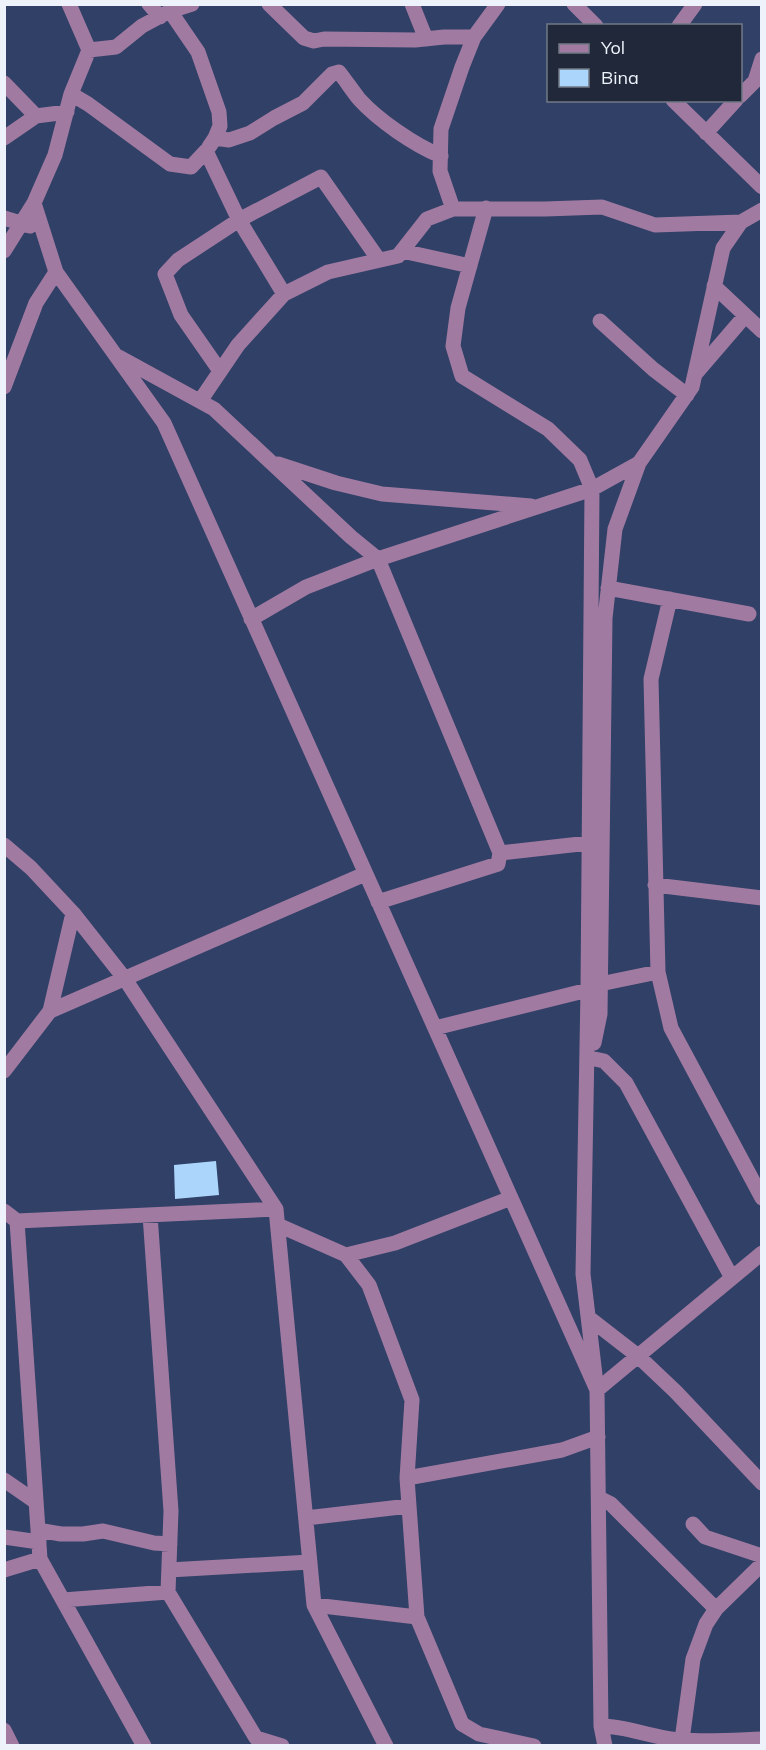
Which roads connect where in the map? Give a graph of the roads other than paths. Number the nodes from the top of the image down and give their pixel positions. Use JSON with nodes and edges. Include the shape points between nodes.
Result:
{"nodes":[{"id":1,"x":69,"y":4,"type":"edge"},
{"id":2,"x":149,"y":4,"type":"edge"},
{"id":3,"x":192,"y":4,"type":"edge"},
{"id":4,"x":269,"y":4,"type":"edge"},
{"id":5,"x":412,"y":4,"type":"edge"},
{"id":6,"x":498,"y":4,"type":"edge"},
{"id":7,"x":574,"y":4,"type":"edge"},
{"id":8,"x":694,"y":4,"type":"edge"},
{"id":9,"x":165,"y":14,"type":"junction"},
{"id":10,"x":594,"y":24,"type":"edge"},
{"id":11,"x":680,"y":24,"type":"edge"},
{"id":12,"x":474,"y":37,"type":"junction"},
{"id":13,"x":426,"y":39,"type":"junction"},
{"id":14,"x":89,"y":50,"type":"junction"},
{"id":15,"x":762,"y":59,"type":"edge"},
{"id":16,"x":4,"y":83,"type":"edge"},
{"id":17,"x":71,"y":94,"type":"junction"},
{"id":18,"x":742,"y":95,"type":"edge"},
{"id":19,"x":675,"y":102,"type":"edge"},
{"id":20,"x":734,"y":102,"type":"edge"},
{"id":21,"x":67,"y":112,"type":"junction"},
{"id":22,"x":36,"y":117,"type":"junction"},
{"id":23,"x":706,"y":133,"type":"junction"},
{"id":24,"x":4,"y":138,"type":"edge"},
{"id":25,"x":215,"y":138,"type":"junction"},
{"id":26,"x":206,"y":152,"type":"junction"},
{"id":27,"x":441,"y":156,"type":"junction"},
{"id":28,"x":762,"y":188,"type":"edge"},
{"id":29,"x":34,"y":203,"type":"junction"},
{"id":30,"x":486,"y":208,"type":"junction"},
{"id":31,"x":453,"y":209,"type":"junction"},
{"id":32,"x":762,"y":210,"type":"edge"},
{"id":33,"x":4,"y":218,"type":"edge"},
{"id":34,"x":239,"y":220,"type":"junction"},
{"id":35,"x":741,"y":222,"type":"junction"},
{"id":36,"x":22,"y":223,"type":"junction"},
{"id":37,"x":42,"y":229,"type":"junction"},
{"id":38,"x":4,"y":251,"type":"edge"},
{"id":39,"x":402,"y":251,"type":"junction"},
{"id":40,"x":380,"y":260,"type":"junction"},
{"id":41,"x":470,"y":266,"type":"junction"},
{"id":42,"x":56,"y":272,"type":"junction"},
{"id":43,"x":714,"y":286,"type":"junction"},
{"id":44,"x":284,"y":294,"type":"junction"},
{"id":45,"x":745,"y":316,"type":"junction"},
{"id":46,"x":600,"y":321,"type":"dead end"},
{"id":47,"x":762,"y":332,"type":"edge"},
{"id":48,"x":116,"y":355,"type":"junction"},
{"id":49,"x":220,"y":371,"type":"junction"},
{"id":50,"x":695,"y":374,"type":"junction"},
{"id":51,"x":4,"y":387,"type":"edge"},
{"id":52,"x":687,"y":395,"type":"junction"},
{"id":53,"x":200,"y":401,"type":"junction"},
{"id":54,"x":271,"y":462,"type":"junction"},
{"id":55,"x":639,"y":463,"type":"junction"},
{"id":56,"x":592,"y":489,"type":"junction"},
{"id":57,"x":540,"y":506,"type":"junction"},
{"id":58,"x":378,"y":559,"type":"junction"},
{"id":59,"x":608,"y":588,"type":"junction"},
{"id":60,"x":670,"y":599,"type":"junction"},
{"id":61,"x":749,"y":614,"type":"dead end"},
{"id":62,"x":251,"y":619,"type":"junction"},
{"id":63,"x":589,"y":843,"type":"junction"},
{"id":64,"x":4,"y":845,"type":"edge"},
{"id":65,"x":500,"y":853,"type":"junction"},
{"id":66,"x":365,"y":874,"type":"junction"},
{"id":67,"x":655,"y":885,"type":"junction"},
{"id":68,"x":762,"y":898,"type":"edge"},
{"id":69,"x":378,"y":902,"type":"junction"},
{"id":70,"x":73,"y":914,"type":"junction"},
{"id":71,"x":658,"y":972,"type":"junction"},
{"id":72,"x":125,"y":979,"type":"junction"},
{"id":73,"x":594,"y":987,"type":"junction"},
{"id":74,"x":50,"y":1011,"type":"junction"},
{"id":75,"x":435,"y":1028,"type":"junction"},
{"id":76,"x":590,"y":1058,"type":"junction"},
{"id":77,"x":5,"y":1070,"type":"edge"},
{"id":78,"x":586,"y":1078,"type":"junction"},
{"id":79,"x":511,"y":1198,"type":"junction"},
{"id":80,"x":762,"y":1198,"type":"edge"},
{"id":81,"x":276,"y":1209,"type":"junction"},
{"id":82,"x":4,"y":1211,"type":"edge"},
{"id":83,"x":150,"y":1215,"type":"junction"},
{"id":84,"x":17,"y":1221,"type":"junction"},
{"id":85,"x":278,"y":1225,"type":"junction"},
{"id":86,"x":762,"y":1253,"type":"edge"},
{"id":87,"x":346,"y":1255,"type":"junction"},
{"id":88,"x":732,"y":1278,"type":"junction"},
{"id":89,"x":588,"y":1318,"type":"junction"},
{"id":90,"x":638,"y":1356,"type":"junction"},
{"id":91,"x":597,"y":1390,"type":"junction"},
{"id":92,"x":598,"y":1437,"type":"junction"},
{"id":93,"x":407,"y":1478,"type":"junction"},
{"id":94,"x":4,"y":1480,"type":"edge"},
{"id":95,"x":762,"y":1483,"type":"edge"},
{"id":96,"x":599,"y":1498,"type":"junction"},
{"id":97,"x":36,"y":1502,"type":"junction"},
{"id":98,"x":409,"y":1506,"type":"junction"},
{"id":99,"x":306,"y":1518,"type":"junction"},
{"id":100,"x":693,"y":1524,"type":"dead end"},
{"id":101,"x":39,"y":1536,"type":"junction"},
{"id":102,"x":4,"y":1537,"type":"edge"},
{"id":103,"x":170,"y":1544,"type":"junction"},
{"id":104,"x":762,"y":1556,"type":"edge"},
{"id":105,"x":40,"y":1559,"type":"junction"},
{"id":106,"x":310,"y":1563,"type":"junction"},
{"id":107,"x":762,"y":1564,"type":"edge"},
{"id":108,"x":4,"y":1570,"type":"edge"},
{"id":109,"x":169,"y":1570,"type":"junction"},
{"id":110,"x":168,"y":1592,"type":"junction"},
{"id":111,"x":63,"y":1600,"type":"junction"},
{"id":112,"x":314,"y":1605,"type":"junction"},
{"id":113,"x":716,"y":1609,"type":"junction"},
{"id":114,"x":417,"y":1617,"type":"junction"},
{"id":115,"x":601,"y":1726,"type":"junction"},
{"id":116,"x":4,"y":1730,"type":"edge"},
{"id":117,"x":762,"y":1739,"type":"edge"},
{"id":118,"x":682,"y":1740,"type":"junction"},
{"id":119,"x":12,"y":1746,"type":"edge"},
{"id":120,"x":144,"y":1746,"type":"edge"},
{"id":121,"x":282,"y":1746,"type":"edge"},
{"id":122,"x":386,"y":1746,"type":"edge"},
{"id":123,"x":534,"y":1746,"type":"edge"},
{"id":124,"x":605,"y":1746,"type":"edge"}],
"edges":[{"from":1,"to":14,"type":"street"},
{"from":2,"to":9,"type":"street"},
{"from":3,"to":9,"type":"street"},
{"from":4,"to":13,"type":"street","via":[[304,38],[314,41]]},
{"from":5,"to":13,"type":"street"},
{"from":6,"to":12,"type":"street"},
{"from":7,"to":10,"type":"street"},
{"from":8,"to":11,"type":"street"},
{"from":9,"to":14,"type":"street","via":[[116,47]]},
{"from":9,"to":25,"type":"street","via":[[198,52],[219,111],[220,126]]},
{"from":12,"to":13,"type":"street"},
{"from":12,"to":27,"type":"street","via":[[441,129]]},
{"from":14,"to":17,"type":"street"},
{"from":15,"to":18,"type":"street","via":[[755,81]]},
{"from":16,"to":22,"type":"street"},
{"from":17,"to":21,"type":"street"},
{"from":17,"to":26,"type":"street","via":[[170,164],[191,167]]},
{"from":19,"to":23,"type":"street"},
{"from":20,"to":23,"type":"street"},
{"from":21,"to":22,"type":"street"},
{"from":21,"to":29,"type":"street","via":[[55,155]]},
{"from":22,"to":24,"type":"street"},
{"from":23,"to":28,"type":"street"},
{"from":25,"to":26,"type":"street"},
{"from":25,"to":27,"type":"street","via":[[229,140],[250,133],[303,103],[332,74],[339,72],[359,99],[381,118]]},
{"from":26,"to":34,"type":"street"},
{"from":27,"to":31,"type":"street","via":[[440,171]]},
{"from":29,"to":36,"type":"street"},
{"from":29,"to":37,"type":"street"},
{"from":30,"to":31,"type":"street"},
{"from":30,"to":35,"type":"street","via":[[602,207],[655,225]]},
{"from":30,"to":41,"type":"street"},
{"from":31,"to":39,"type":"street","via":[[427,219]]},
{"from":32,"to":35,"type":"street"},
{"from":33,"to":36,"type":"street"},
{"from":34,"to":40,"type":"street","via":[[321,177]]},
{"from":34,"to":44,"type":"street"},
{"from":34,"to":49,"type":"street","via":[[178,260],[165,274],[182,315]]},
{"from":35,"to":43,"type":"street","via":[[723,248]]},
{"from":36,"to":37,"type":"street"},
{"from":36,"to":38,"type":"street"},
{"from":37,"to":42,"type":"street"},
{"from":39,"to":40,"type":"street","via":[[398,256]]},
{"from":39,"to":41,"type":"street"},
{"from":40,"to":44,"type":"street","via":[[328,272]]},
{"from":41,"to":56,"type":"street","via":[[458,308],[453,346],[462,376],[548,429],[580,460]]},
{"from":42,"to":48,"type":"street"},
{"from":42,"to":51,"type":"street","via":[[36,303]]},
{"from":43,"to":45,"type":"street"},
{"from":43,"to":50,"type":"street"},
{"from":44,"to":49,"type":"street"},
{"from":45,"to":47,"type":"street"},
{"from":45,"to":50,"type":"street"},
{"from":46,"to":52,"type":"street"},
{"from":48,"to":53,"type":"street"},
{"from":48,"to":62,"type":"street","via":[[164,423]]},
{"from":49,"to":53,"type":"street"},
{"from":50,"to":52,"type":"street"},
{"from":52,"to":55,"type":"street"},
{"from":53,"to":54,"type":"street","via":[[214,409]]},
{"from":54,"to":57,"type":"street","via":[[382,494]]},
{"from":54,"to":58,"type":"street"},
{"from":55,"to":56,"type":"street"},
{"from":55,"to":59,"type":"street","via":[[615,529]]},
{"from":56,"to":57,"type":"street"},
{"from":56,"to":63,"type":"street"},
{"from":57,"to":58,"type":"street"},
{"from":58,"to":62,"type":"street","via":[[306,587]]},
{"from":58,"to":65,"type":"street"},
{"from":59,"to":60,"type":"street"},
{"from":59,"to":73,"type":"street"},
{"from":60,"to":61,"type":"street"},
{"from":60,"to":67,"type":"street","via":[[651,679]]},
{"from":62,"to":66,"type":"street"},
{"from":63,"to":65,"type":"street"},
{"from":63,"to":73,"type":"street"},
{"from":64,"to":70,"type":"street"},
{"from":65,"to":69,"type":"street","via":[[498,864]]},
{"from":66,"to":69,"type":"street"},
{"from":66,"to":72,"type":"street"},
{"from":67,"to":68,"type":"street"},
{"from":67,"to":71,"type":"street"},
{"from":69,"to":75,"type":"street"},
{"from":70,"to":72,"type":"street"},
{"from":70,"to":74,"type":"street"},
{"from":71,"to":73,"type":"street"},
{"from":71,"to":80,"type":"street","via":[[671,1028]]},
{"from":72,"to":74,"type":"street"},
{"from":72,"to":81,"type":"street"},
{"from":73,"to":75,"type":"street"},
{"from":73,"to":76,"type":"street","via":[[600,1014]]},
{"from":73,"to":78,"type":"street"},
{"from":74,"to":77,"type":"street"},
{"from":75,"to":79,"type":"street"},
{"from":76,"to":78,"type":"street"},
{"from":76,"to":88,"type":"street","via":[[604,1061],[626,1083]]},
{"from":78,"to":89,"type":"street","via":[[583,1274]]},
{"from":79,"to":87,"type":"street","via":[[395,1243]]},
{"from":79,"to":91,"type":"street"},
{"from":81,"to":83,"type":"street"},
{"from":81,"to":85,"type":"street"},
{"from":82,"to":84,"type":"street"},
{"from":83,"to":84,"type":"street"},
{"from":83,"to":103,"type":"street","via":[[171,1511]]},
{"from":84,"to":97,"type":"street"},
{"from":85,"to":87,"type":"street"},
{"from":85,"to":99,"type":"street"},
{"from":86,"to":88,"type":"street"},
{"from":87,"to":93,"type":"street","via":[[369,1285],[412,1400]]},
{"from":88,"to":90,"type":"street"},
{"from":89,"to":90,"type":"street"},
{"from":89,"to":91,"type":"street"},
{"from":90,"to":91,"type":"street"},
{"from":90,"to":95,"type":"street"},
{"from":91,"to":92,"type":"street"},
{"from":92,"to":93,"type":"street","via":[[562,1450]]},
{"from":92,"to":96,"type":"street"},
{"from":93,"to":98,"type":"street"},
{"from":94,"to":97,"type":"street"},
{"from":96,"to":113,"type":"street","via":[[611,1504]]},
{"from":96,"to":115,"type":"street"},
{"from":97,"to":101,"type":"street"},
{"from":98,"to":99,"type":"street"},
{"from":98,"to":114,"type":"street"},
{"from":99,"to":106,"type":"street"},
{"from":100,"to":104,"type":"street","via":[[705,1537]]},
{"from":101,"to":102,"type":"street"},
{"from":101,"to":103,"type":"street","via":[[103,1531]]},
{"from":101,"to":105,"type":"street"},
{"from":103,"to":109,"type":"street"},
{"from":105,"to":108,"type":"street"},
{"from":105,"to":111,"type":"street"},
{"from":106,"to":109,"type":"street"},
{"from":106,"to":112,"type":"street"},
{"from":107,"to":113,"type":"street"},
{"from":109,"to":110,"type":"street"},
{"from":110,"to":111,"type":"street"},
{"from":110,"to":121,"type":"street","via":[[256,1738]]},
{"from":111,"to":120,"type":"street"},
{"from":112,"to":114,"type":"street"},
{"from":112,"to":122,"type":"street"},
{"from":113,"to":118,"type":"street","via":[[693,1659]]},
{"from":114,"to":123,"type":"street","via":[[462,1725],[479,1734]]},
{"from":115,"to":118,"type":"street"},
{"from":115,"to":124,"type":"street"},
{"from":116,"to":119,"type":"street"},
{"from":117,"to":118,"type":"street"}]}
